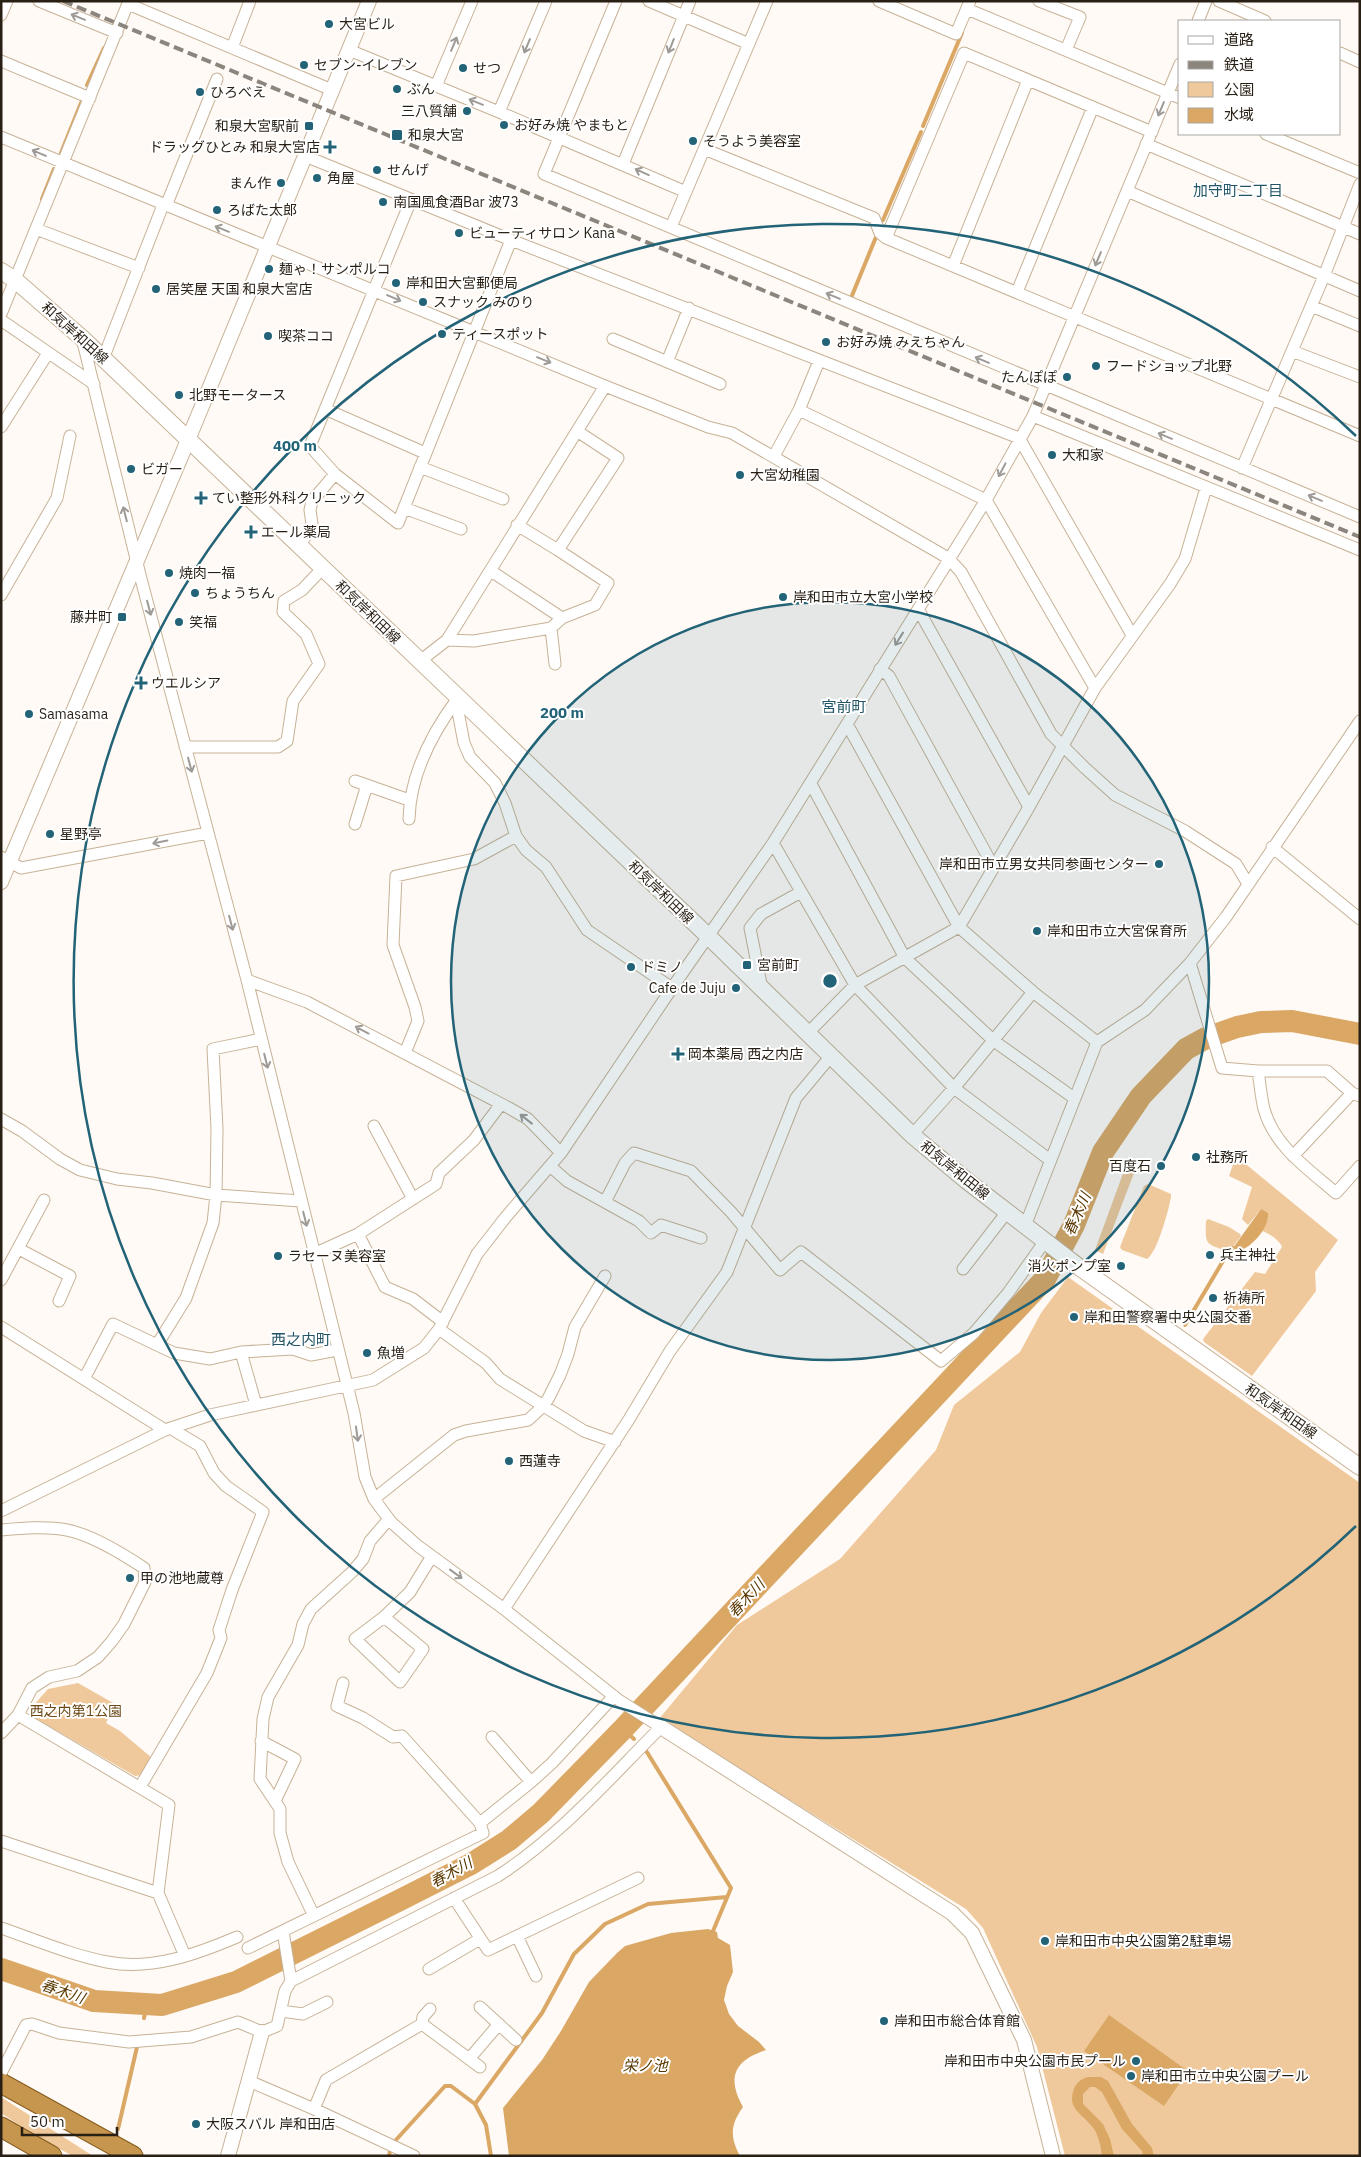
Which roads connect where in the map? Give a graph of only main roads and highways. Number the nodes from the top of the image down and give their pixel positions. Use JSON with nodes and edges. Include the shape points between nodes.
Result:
{"nodes":[{"id":1,"x":1,"y":271,"type":"edge"},
{"id":2,"x":1360,"y":1467,"type":"edge"},
{"id":3,"x":1,"y":2083,"type":"edge"},
{"id":4,"x":1,"y":2127,"type":"edge"},
{"id":5,"x":52,"y":2156,"type":"edge"},
{"id":6,"x":133,"y":2156,"type":"edge"}],
"edges":[{"from":1,"to":2,"type":"main road","name":"和気岸和田線","via":[[82,338],[912,1135],[966,1181],[1079,1267]]},
{"from":3,"to":6,"type":"highway"},
{"from":4,"to":5,"type":"highway"}]}
